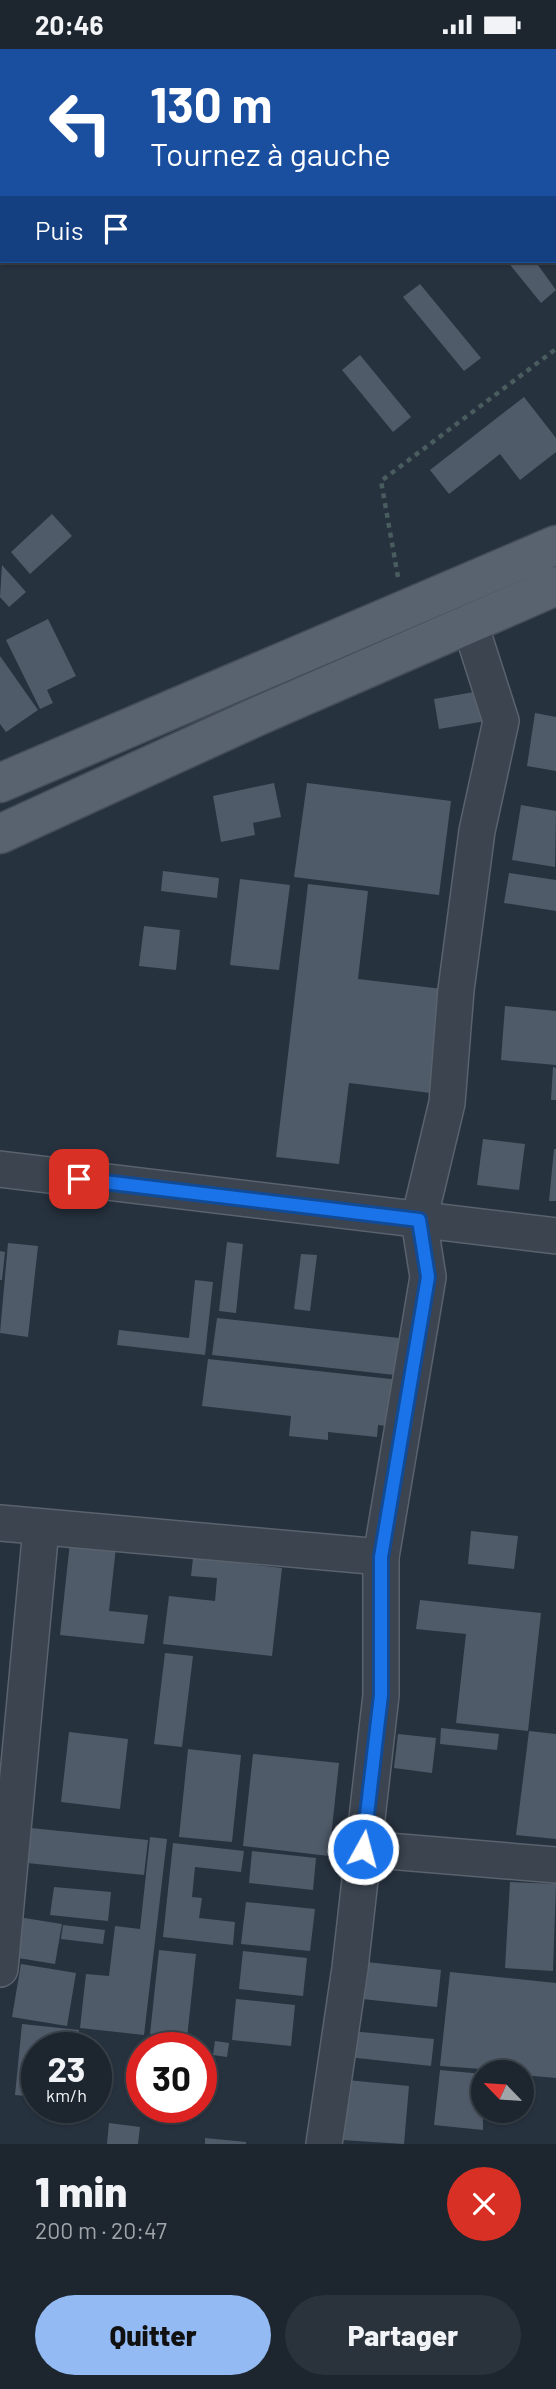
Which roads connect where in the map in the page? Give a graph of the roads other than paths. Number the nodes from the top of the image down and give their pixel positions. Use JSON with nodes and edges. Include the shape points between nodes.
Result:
{"nodes":[{"id":1,"x":556,"y":545,"type":"edge"},
{"id":2,"x":556,"y":586,"type":"edge"},
{"id":3,"x":470,"y":624,"type":"junction"},
{"id":4,"x":0,"y":783,"type":"edge"},
{"id":5,"x":0,"y":834,"type":"edge"},
{"id":6,"x":0,"y":1169,"type":"edge"},
{"id":7,"x":419,"y":1220,"type":"junction"},
{"id":8,"x":556,"y":1236,"type":"edge"},
{"id":9,"x":0,"y":1523,"type":"edge"},
{"id":10,"x":41,"y":1528,"type":"junction"},
{"id":11,"x":381,"y":1557,"type":"junction"},
{"id":12,"x":363,"y":1849,"type":"junction"},
{"id":13,"x":556,"y":1865,"type":"edge"},
{"id":14,"x":0,"y":1969,"type":"edge"},
{"id":15,"x":324,"y":2144,"type":"edge"}],
"edges":[{"from":1,"to":4,"type":"main road"},
{"from":2,"to":3,"type":"main road"},
{"from":3,"to":5,"type":"main road"},
{"from":3,"to":7,"type":"street","via":[[501,722],[477,831],[447,1103]]},
{"from":6,"to":7,"type":"street"},
{"from":7,"to":8,"type":"street"},
{"from":7,"to":11,"type":"street","via":[[428,1277]]},
{"from":9,"to":10,"type":"street"},
{"from":10,"to":11,"type":"street"},
{"from":10,"to":14,"type":"street"},
{"from":11,"to":12,"type":"street","via":[[381,1695]]},
{"from":12,"to":13,"type":"street"},
{"from":12,"to":15,"type":"street"}]}
